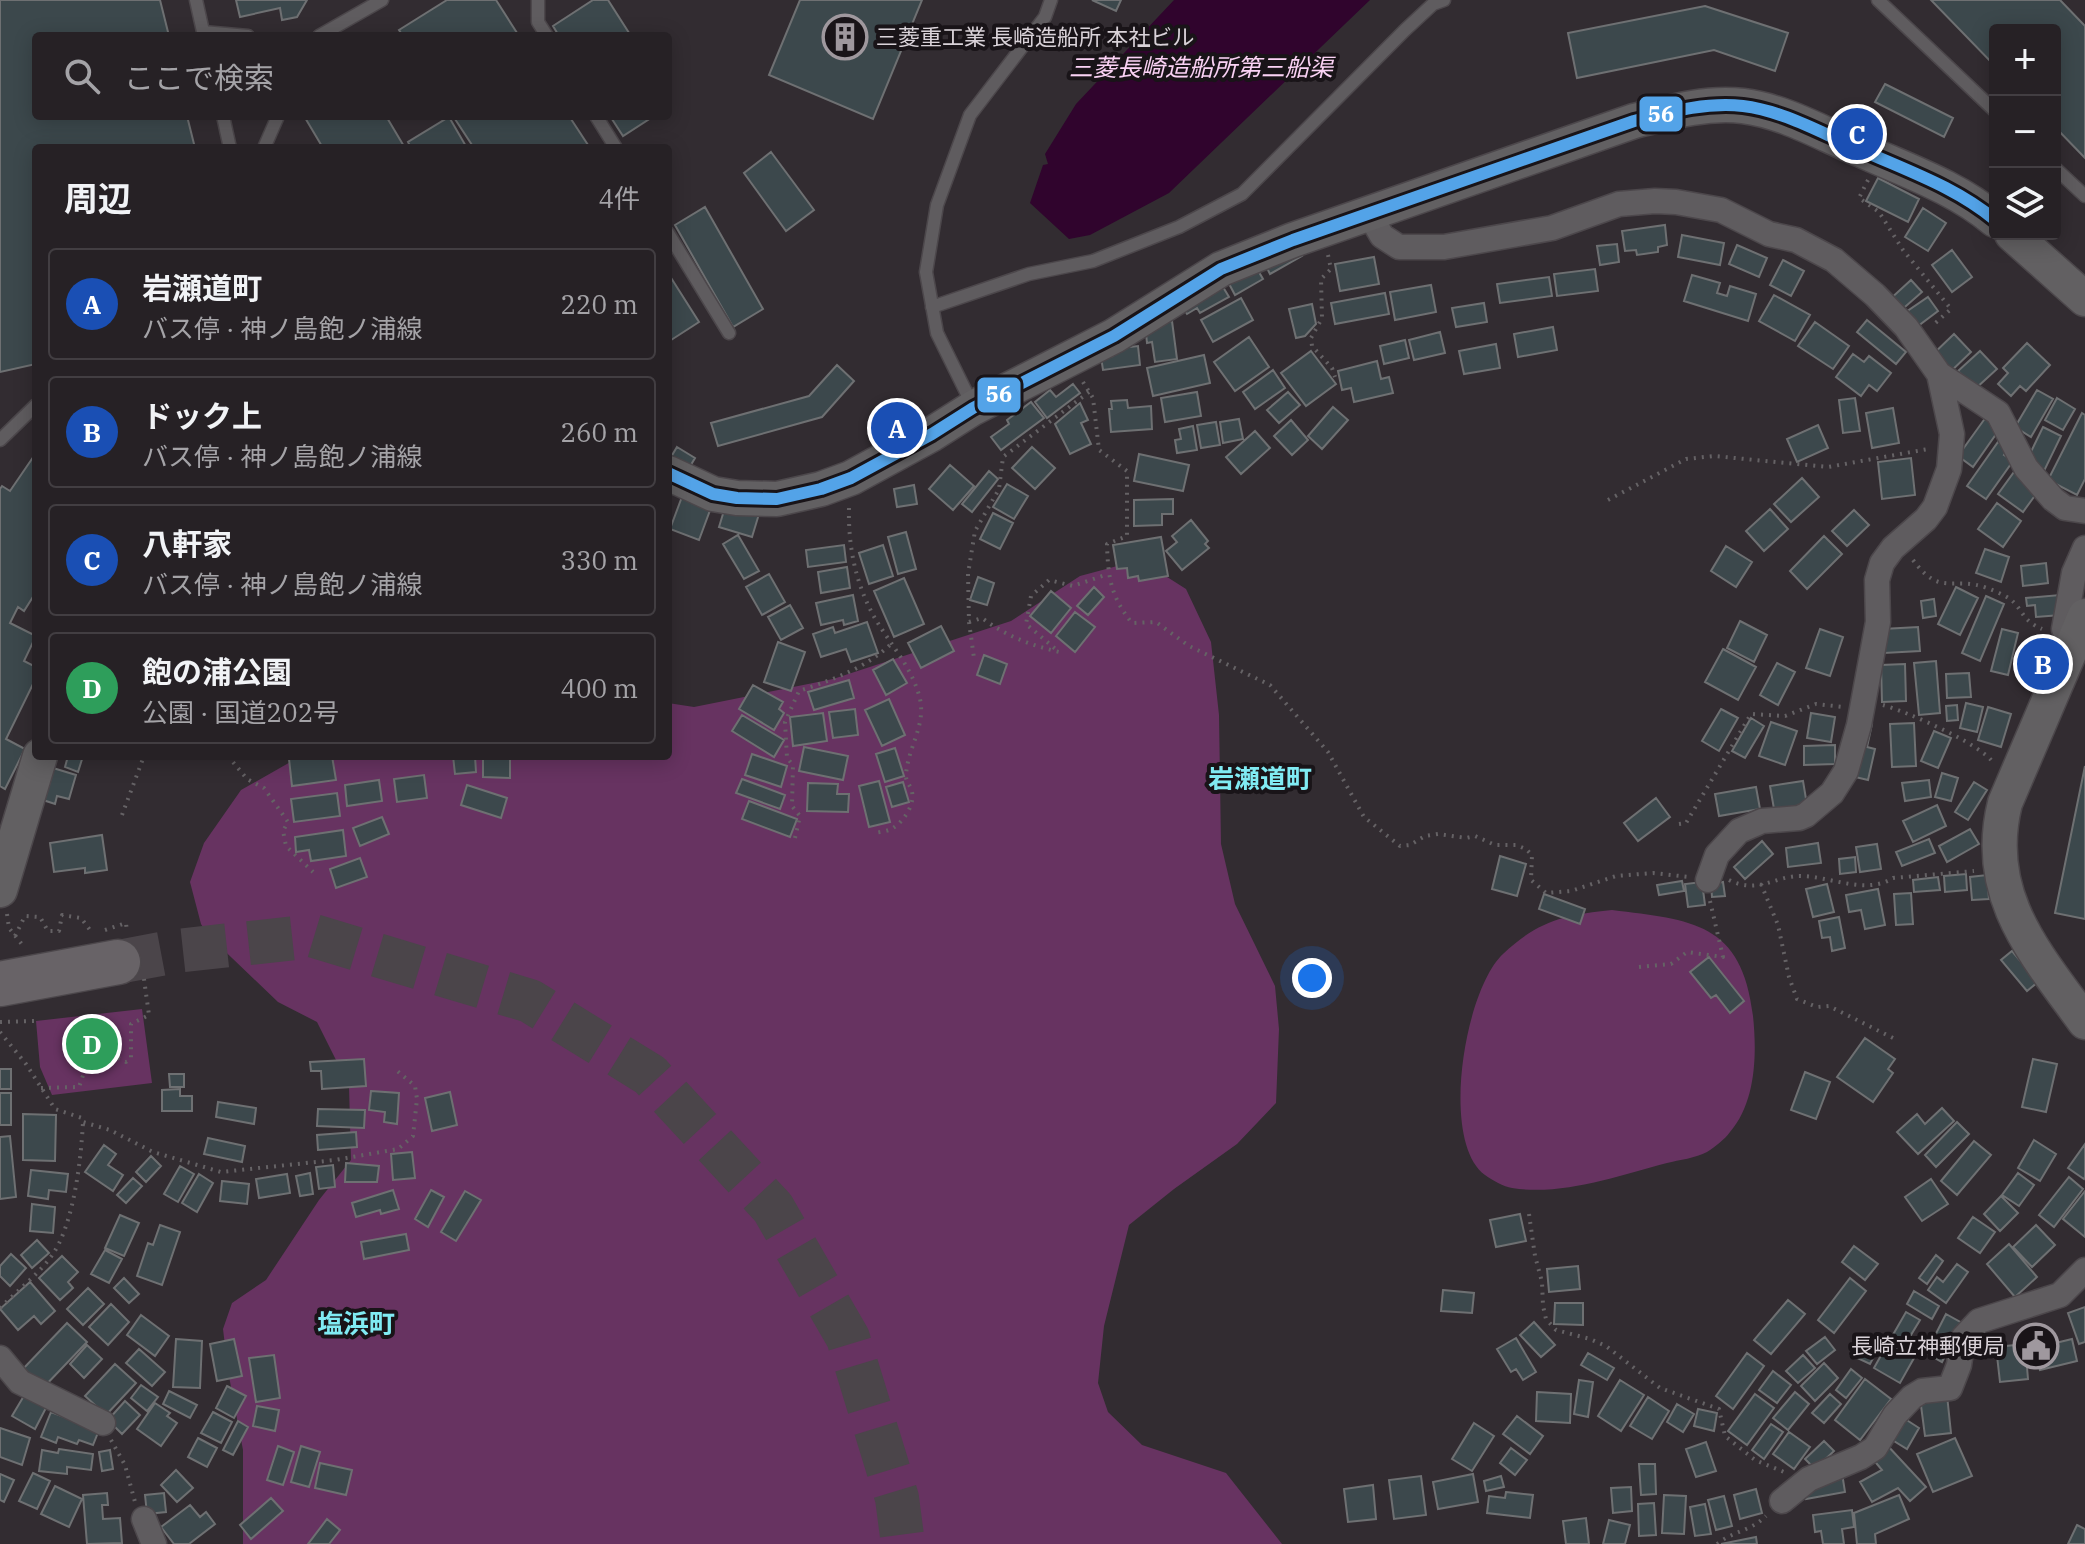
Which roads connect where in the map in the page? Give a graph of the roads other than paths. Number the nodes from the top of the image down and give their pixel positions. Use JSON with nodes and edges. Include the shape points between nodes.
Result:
{"nodes":[{"id":1,"x":196,"y":0,"type":"edge"},
{"id":2,"x":382,"y":0,"type":"edge"},
{"id":3,"x":538,"y":0,"type":"edge"},
{"id":4,"x":1051,"y":0,"type":"edge"},
{"id":5,"x":1444,"y":0,"type":"edge"},
{"id":6,"x":1878,"y":0,"type":"edge"},
{"id":7,"x":204,"y":32,"type":"edge"},
{"id":8,"x":326,"y":32,"type":"edge"},
{"id":9,"x":544,"y":32,"type":"edge"},
{"id":10,"x":1989,"y":105,"type":"edge"},
{"id":11,"x":224,"y":120,"type":"edge"},
{"id":12,"x":276,"y":120,"type":"edge"},
{"id":13,"x":598,"y":120,"type":"edge"},
{"id":14,"x":229,"y":144,"type":"edge"},
{"id":15,"x":266,"y":144,"type":"edge"},
{"id":16,"x":614,"y":144,"type":"edge"},
{"id":17,"x":2061,"y":174,"type":"edge"},
{"id":18,"x":2085,"y":196,"type":"edge"},
{"id":19,"x":1369,"y":214,"type":"junction"},
{"id":20,"x":1989,"y":216,"type":"edge"},
{"id":21,"x":672,"y":240,"type":"edge"},
{"id":22,"x":2019,"y":240,"type":"edge"},
{"id":23,"x":2085,"y":299,"type":"edge"},
{"id":24,"x":932,"y":307,"type":"junction"},
{"id":25,"x":729,"y":333,"type":"dead end"},
{"id":26,"x":1939,"y":374,"type":"junction"},
{"id":27,"x":973,"y":408,"type":"junction"},
{"id":28,"x":32,"y":409,"type":"edge"},
{"id":29,"x":0,"y":440,"type":"edge"},
{"id":30,"x":672,"y":475,"type":"edge"},
{"id":31,"x":2085,"y":511,"type":"edge"},
{"id":32,"x":2085,"y":548,"type":"edge"},
{"id":33,"x":2075,"y":631,"type":"edge"},
{"id":34,"x":39,"y":760,"type":"edge"},
{"id":35,"x":1707,"y":879,"type":"road end"},
{"id":36,"x":0,"y":890,"type":"edge"},
{"id":37,"x":129,"y":958,"type":"tunnel mouth"},
{"id":38,"x":0,"y":984,"type":"edge"},
{"id":39,"x":2085,"y":1022,"type":"edge"},
{"id":40,"x":2085,"y":1270,"type":"edge"},
{"id":41,"x":2060,"y":1295,"type":"junction"},
{"id":42,"x":2085,"y":1298,"type":"edge"},
{"id":43,"x":0,"y":1358,"type":"edge"},
{"id":44,"x":103,"y":1423,"type":"road end"},
{"id":45,"x":1782,"y":1501,"type":"road end"},
{"id":46,"x":144,"y":1519,"type":"road end"},
{"id":47,"x":154,"y":1544,"type":"edge"}],
"edges":[{"from":1,"to":7,"type":"lane"},
{"from":2,"to":8,"type":"lane"},
{"from":3,"to":9,"type":"lane","via":[[538,22]]},
{"from":4,"to":24,"type":"lane","via":[[1045,17],[970,115],[937,205],[926,272]]},
{"from":5,"to":24,"type":"lane","via":[[1405,30],[1242,194],[1179,227],[1093,261],[1029,274]]},
{"from":6,"to":10,"type":"lane"},
{"from":11,"to":14,"type":"lane"},
{"from":12,"to":15,"type":"lane"},
{"from":13,"to":16,"type":"lane"},
{"from":17,"to":18,"type":"lane"},
{"from":19,"to":20,"type":"main road","via":[[1634,121],[1704,106],[1741,106],[1781,114],[1961,195]]},
{"from":19,"to":26,"type":"street","via":[[1382,236],[1399,247],[1444,247],[1552,228],[1619,204],[1676,202],[1721,210],[1834,260],[1875,295]]},
{"from":19,"to":27,"type":"main road","via":[[1221,269],[1114,336]]},
{"from":21,"to":25,"type":"lane"},
{"from":22,"to":23,"type":"main road"},
{"from":24,"to":27,"type":"lane","via":[[937,333]]},
{"from":26,"to":31,"type":"street","via":[[1998,413],[2026,468],[2053,499],[2065,508]]},
{"from":26,"to":35,"type":"street","via":[[1948,412],[1949,469],[1935,507],[1882,563],[1878,622],[1859,725],[1840,783],[1806,815],[1762,821],[1739,831],[1717,855]]},
{"from":27,"to":30,"type":"main road","via":[[851,478],[803,494],[756,499],[713,494]]},
{"from":28,"to":29,"type":"lane"},
{"from":32,"to":33,"type":"street","via":[[2074,573],[2064,629]]},
{"from":33,"to":39,"type":"main road","via":[[2005,803],[1999,834],[2005,888],[2018,925]]},
{"from":34,"to":36,"type":"main road"},
{"from":37,"to":38,"type":"highway"},
{"from":40,"to":41,"type":"street"},
{"from":41,"to":42,"type":"street"},
{"from":41,"to":45,"type":"street","via":[[1979,1321],[1963,1338],[1950,1388],[1912,1397],[1875,1448],[1820,1473]]},
{"from":43,"to":44,"type":"street","via":[[20,1382]]},
{"from":46,"to":47,"type":"street"}]}
